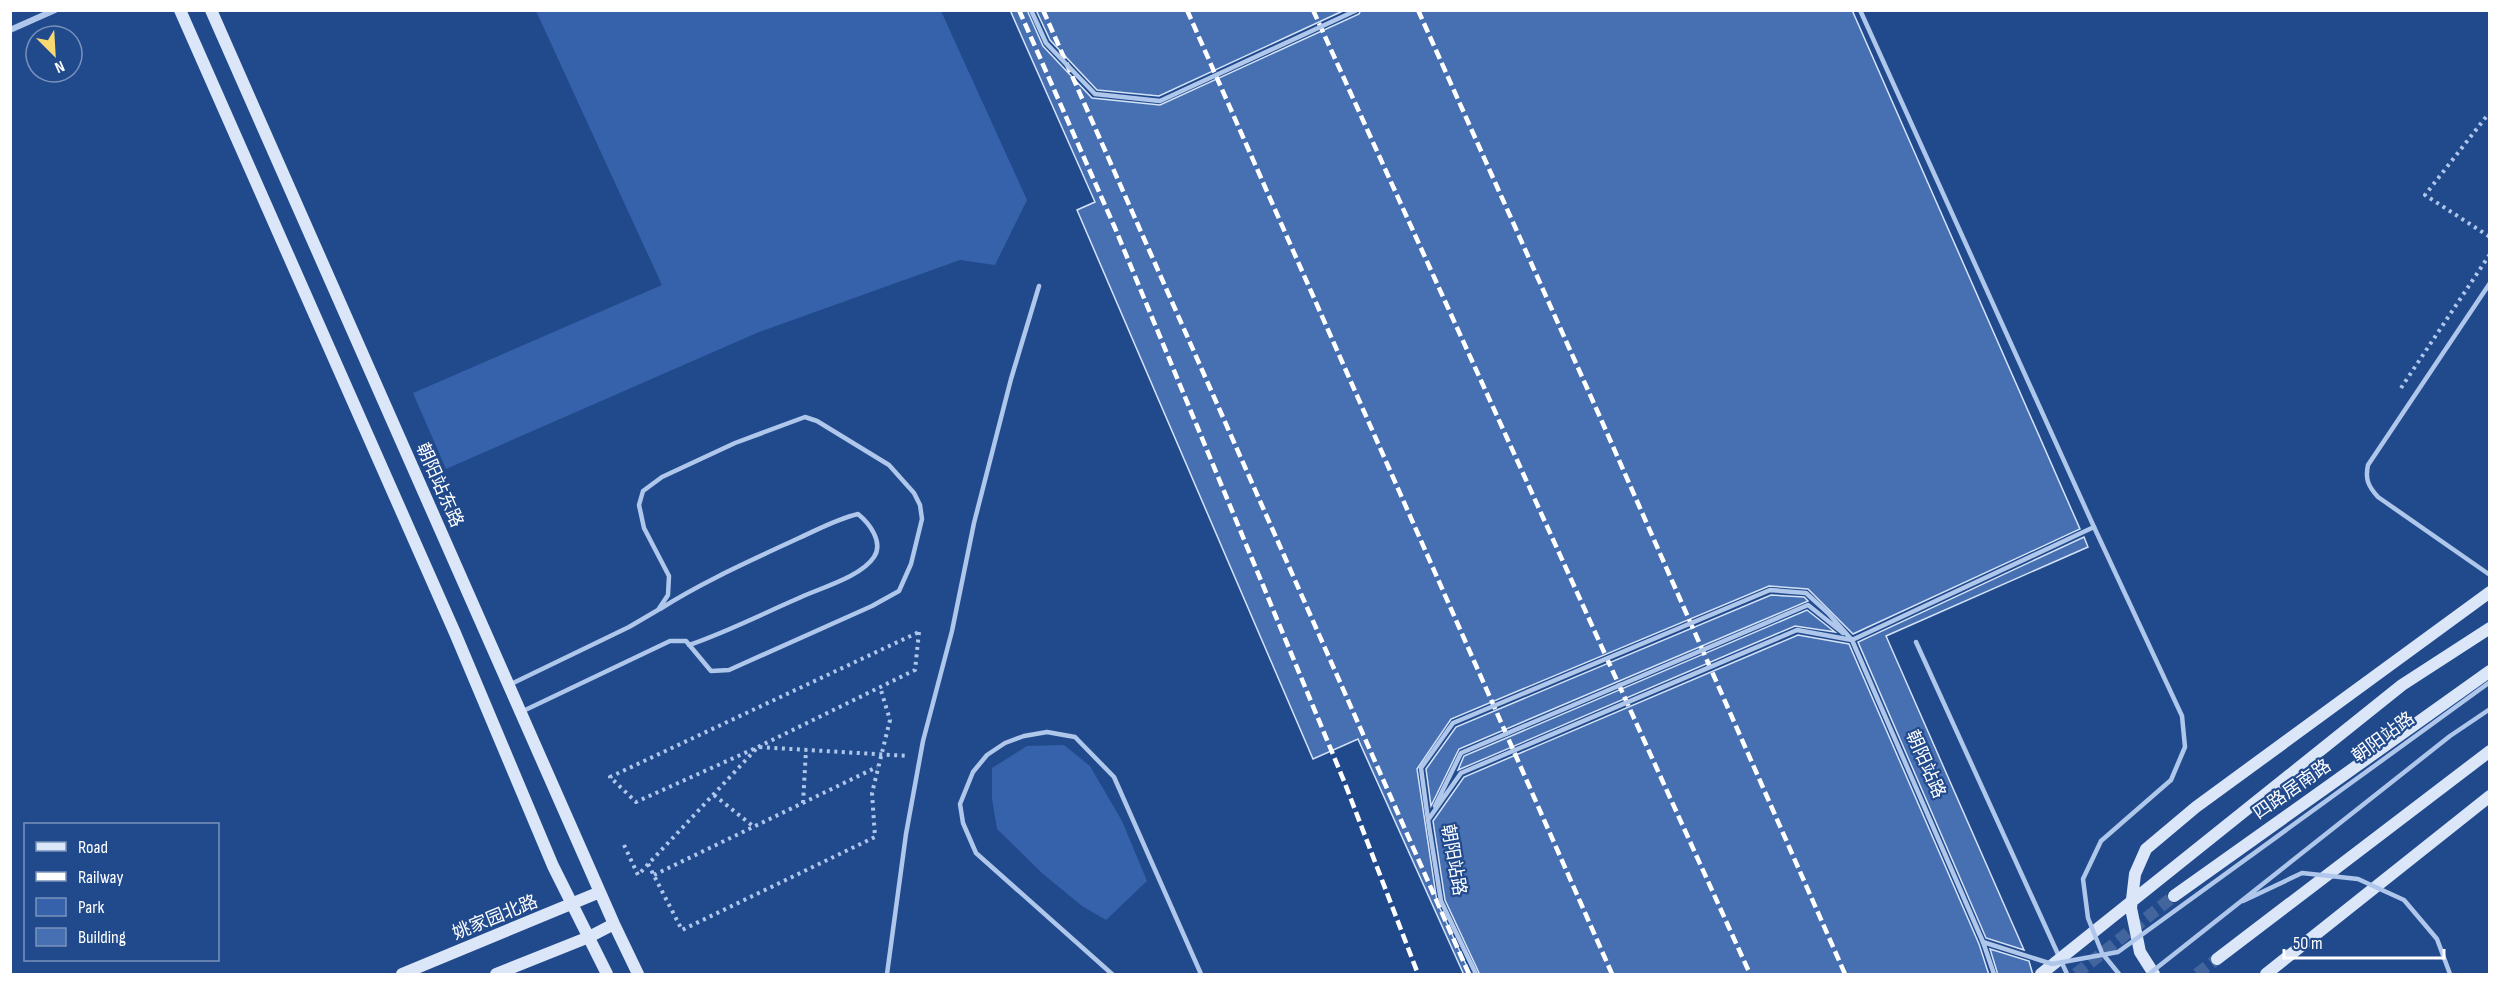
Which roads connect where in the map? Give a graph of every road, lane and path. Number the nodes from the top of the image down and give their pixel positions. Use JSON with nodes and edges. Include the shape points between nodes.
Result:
{"nodes":[{"id":1,"x":55,"y":10,"type":"edge"},
{"id":2,"x":180,"y":10,"type":"edge"},
{"id":3,"x":211,"y":10,"type":"edge"},
{"id":4,"x":1031,"y":10,"type":"edge"},
{"id":5,"x":1357,"y":10,"type":"edge"},
{"id":6,"x":1860,"y":10,"type":"edge"},
{"id":7,"x":10,"y":30,"type":"edge"},
{"id":8,"x":2486,"y":117,"type":"dead end"},
{"id":9,"x":2490,"y":237,"type":"edge"},
{"id":10,"x":2490,"y":254,"type":"edge"},
{"id":11,"x":2490,"y":283,"type":"edge"},
{"id":12,"x":1039,"y":286,"type":"dead end"},
{"id":13,"x":2397,"y":395,"type":"dead end"},
{"id":14,"x":2094,"y":527,"type":"junction"},
{"id":15,"x":2490,"y":575,"type":"edge"},
{"id":16,"x":2490,"y":592,"type":"edge"},
{"id":17,"x":658,"y":610,"type":"junction"},
{"id":18,"x":2490,"y":628,"type":"edge"},
{"id":19,"x":1852,"y":640,"type":"junction"},
{"id":20,"x":1916,"y":642,"type":"dead end"},
{"id":21,"x":689,"y":645,"type":"junction"},
{"id":22,"x":2490,"y":671,"type":"edge"},
{"id":23,"x":2490,"y":682,"type":"edge"},
{"id":24,"x":509,"y":685,"type":"junction"},
{"id":25,"x":880,"y":687,"type":"junction"},
{"id":26,"x":2490,"y":709,"type":"edge"},
{"id":27,"x":521,"y":712,"type":"junction"},
{"id":28,"x":758,"y":747,"type":"junction"},
{"id":29,"x":806,"y":750,"type":"junction"},
{"id":30,"x":2490,"y":752,"type":"edge"},
{"id":31,"x":880,"y":754,"type":"junction"},
{"id":32,"x":920,"y":757,"type":"junction"},
{"id":33,"x":878,"y":767,"type":"junction"},
{"id":34,"x":714,"y":795,"type":"junction"},
{"id":35,"x":2490,"y":796,"type":"edge"},
{"id":36,"x":803,"y":803,"type":"junction"},
{"id":37,"x":1428,"y":820,"type":"junction"},
{"id":38,"x":754,"y":827,"type":"junction"},
{"id":39,"x":624,"y":844,"type":"dead end"},
{"id":40,"x":648,"y":864,"type":"junction"},
{"id":41,"x":654,"y":875,"type":"junction"},
{"id":42,"x":600,"y":892,"type":"junction"},
{"id":43,"x":2174,"y":896,"type":"tunnel mouth"},
{"id":44,"x":2236,"y":904,"type":"junction"},
{"id":45,"x":573,"y":905,"type":"junction"},
{"id":46,"x":614,"y":924,"type":"junction"},
{"id":47,"x":589,"y":937,"type":"junction"},
{"id":48,"x":1983,"y":942,"type":"junction"},
{"id":49,"x":2217,"y":959,"type":"tunnel mouth"},
{"id":50,"x":402,"y":975,"type":"edge"},
{"id":51,"x":496,"y":975,"type":"edge"},
{"id":52,"x":607,"y":975,"type":"edge"},
{"id":53,"x":638,"y":975,"type":"edge"},
{"id":54,"x":887,"y":975,"type":"edge"},
{"id":55,"x":1112,"y":975,"type":"edge"},
{"id":56,"x":1201,"y":975,"type":"edge"},
{"id":57,"x":1476,"y":975,"type":"edge"},
{"id":58,"x":1994,"y":975,"type":"edge"},
{"id":59,"x":2041,"y":975,"type":"edge"},
{"id":60,"x":2067,"y":975,"type":"edge"},
{"id":61,"x":2119,"y":975,"type":"edge"},
{"id":62,"x":2149,"y":975,"type":"edge"},
{"id":63,"x":2154,"y":975,"type":"edge"},
{"id":64,"x":2266,"y":975,"type":"edge"},
{"id":65,"x":2450,"y":975,"type":"edge"}],
"edges":[{"from":1,"to":7,"type":"street"},
{"from":2,"to":45,"type":"main road"},
{"from":3,"to":24,"type":"main road","name":"朝阳站东路"},
{"from":4,"to":5,"type":"lane","bridge":true,"via":[[1046,43],[1095,94],[1160,100]]},
{"from":6,"to":14,"type":"lane"},
{"from":8,"to":9,"type":"path","via":[[2425,195]]},
{"from":10,"to":13,"type":"path"},
{"from":11,"to":15,"type":"lane","via":[[2368,465],[2366,477],[2378,497]]},
{"from":12,"to":32,"type":"lane","via":[[974,523]]},
{"from":14,"to":19,"type":"lane","bridge":true},
{"from":14,"to":61,"type":"lane","bridge":true,"via":[[2182,716],[2185,747],[2171,780],[2102,841],[2083,879],[2088,918],[2102,953]]},
{"from":16,"to":63,"type":"main road","via":[[2196,807],[2146,849],[2135,874],[2131,908],[2140,952]]},
{"from":17,"to":21,"type":"lane","via":[[750,559],[835,520],[858,514],[870,524],[877,541],[876,555],[865,567]]},
{"from":17,"to":21,"type":"lane","via":[[668,595],[669,576],[644,528],[639,505],[643,491],[662,477],[735,443],[805,417],[817,420],[889,465],[914,493],[922,519],[911,564],[899,591],[729,670],[711,671]]},
{"from":17,"to":24,"type":"lane"},
{"from":18,"to":59,"type":"main road","via":[[2402,685]]},
{"from":19,"to":37,"type":"lane","name":"朝阳站路","bridge":true,"via":[[1797,630],[1461,773]]},
{"from":19,"to":37,"type":"lane","bridge":true,"via":[[1808,605],[1461,753]]},
{"from":19,"to":37,"type":"lane","bridge":true,"via":[[1806,592],[1770,590],[1464,718],[1453,723],[1420,768]]},
{"from":19,"to":48,"type":"lane","name":"朝阳站路","bridge":true},
{"from":20,"to":60,"type":"lane"},
{"from":21,"to":27,"type":"lane","via":[[686,641],[670,640]]},
{"from":22,"to":43,"type":"main road","name":"四路居南路"},
{"from":23,"to":48,"type":"lane","name":"朝阳站路","bridge":true,"via":[[2118,952],[2052,964]]},
{"from":24,"to":27,"type":"main road","name":"朝阳站东路"},
{"from":25,"to":28,"type":"path"},
{"from":25,"to":28,"type":"path","via":[[915,670],[919,632],[610,777],[636,802]]},
{"from":25,"to":31,"type":"path","via":[[890,720]]},
{"from":26,"to":44,"type":"lane","bridge":true},
{"from":27,"to":42,"type":"main road","name":"朝阳站东路"},
{"from":28,"to":29,"type":"path"},
{"from":28,"to":34,"type":"path"},
{"from":29,"to":31,"type":"path"},
{"from":29,"to":36,"type":"path"},
{"from":30,"to":49,"type":"main road"},
{"from":31,"to":32,"type":"path"},
{"from":31,"to":33,"type":"path"},
{"from":32,"to":54,"type":"lane"},
{"from":33,"to":36,"type":"path"},
{"from":33,"to":41,"type":"path","via":[[873,793],[875,837],[682,930]]},
{"from":34,"to":38,"type":"path"},
{"from":34,"to":40,"type":"path"},
{"from":35,"to":64,"type":"main road"},
{"from":36,"to":38,"type":"path"},
{"from":37,"to":57,"type":"lane","name":"朝阳站路","bridge":true,"via":[[1441,902]]},
{"from":38,"to":41,"type":"path"},
{"from":39,"to":40,"type":"path","via":[[638,875]]},
{"from":40,"to":41,"type":"path"},
{"from":42,"to":45,"type":"main road","name":"姚家园北路"},
{"from":42,"to":46,"type":"main road","name":"朝阳站东路"},
{"from":44,"to":62,"type":"lane","bridge":true},
{"from":44,"to":65,"type":"lane","bridge":true,"via":[[2302,873],[2358,879],[2404,900],[2437,939]]},
{"from":45,"to":47,"type":"main road"},
{"from":45,"to":50,"type":"main road","name":"姚家园北路"},
{"from":46,"to":47,"type":"main road"},
{"from":46,"to":53,"type":"main road","name":"朝阳站东路"},
{"from":47,"to":51,"type":"main road"},
{"from":47,"to":52,"type":"main road"},
{"from":48,"to":58,"type":"lane"},
{"from":55,"to":56,"type":"lane","via":[[976,853],[963,823],[960,804],[973,772],[987,755],[1005,743],[1047,732],[1075,736],[1114,777]]}]}
